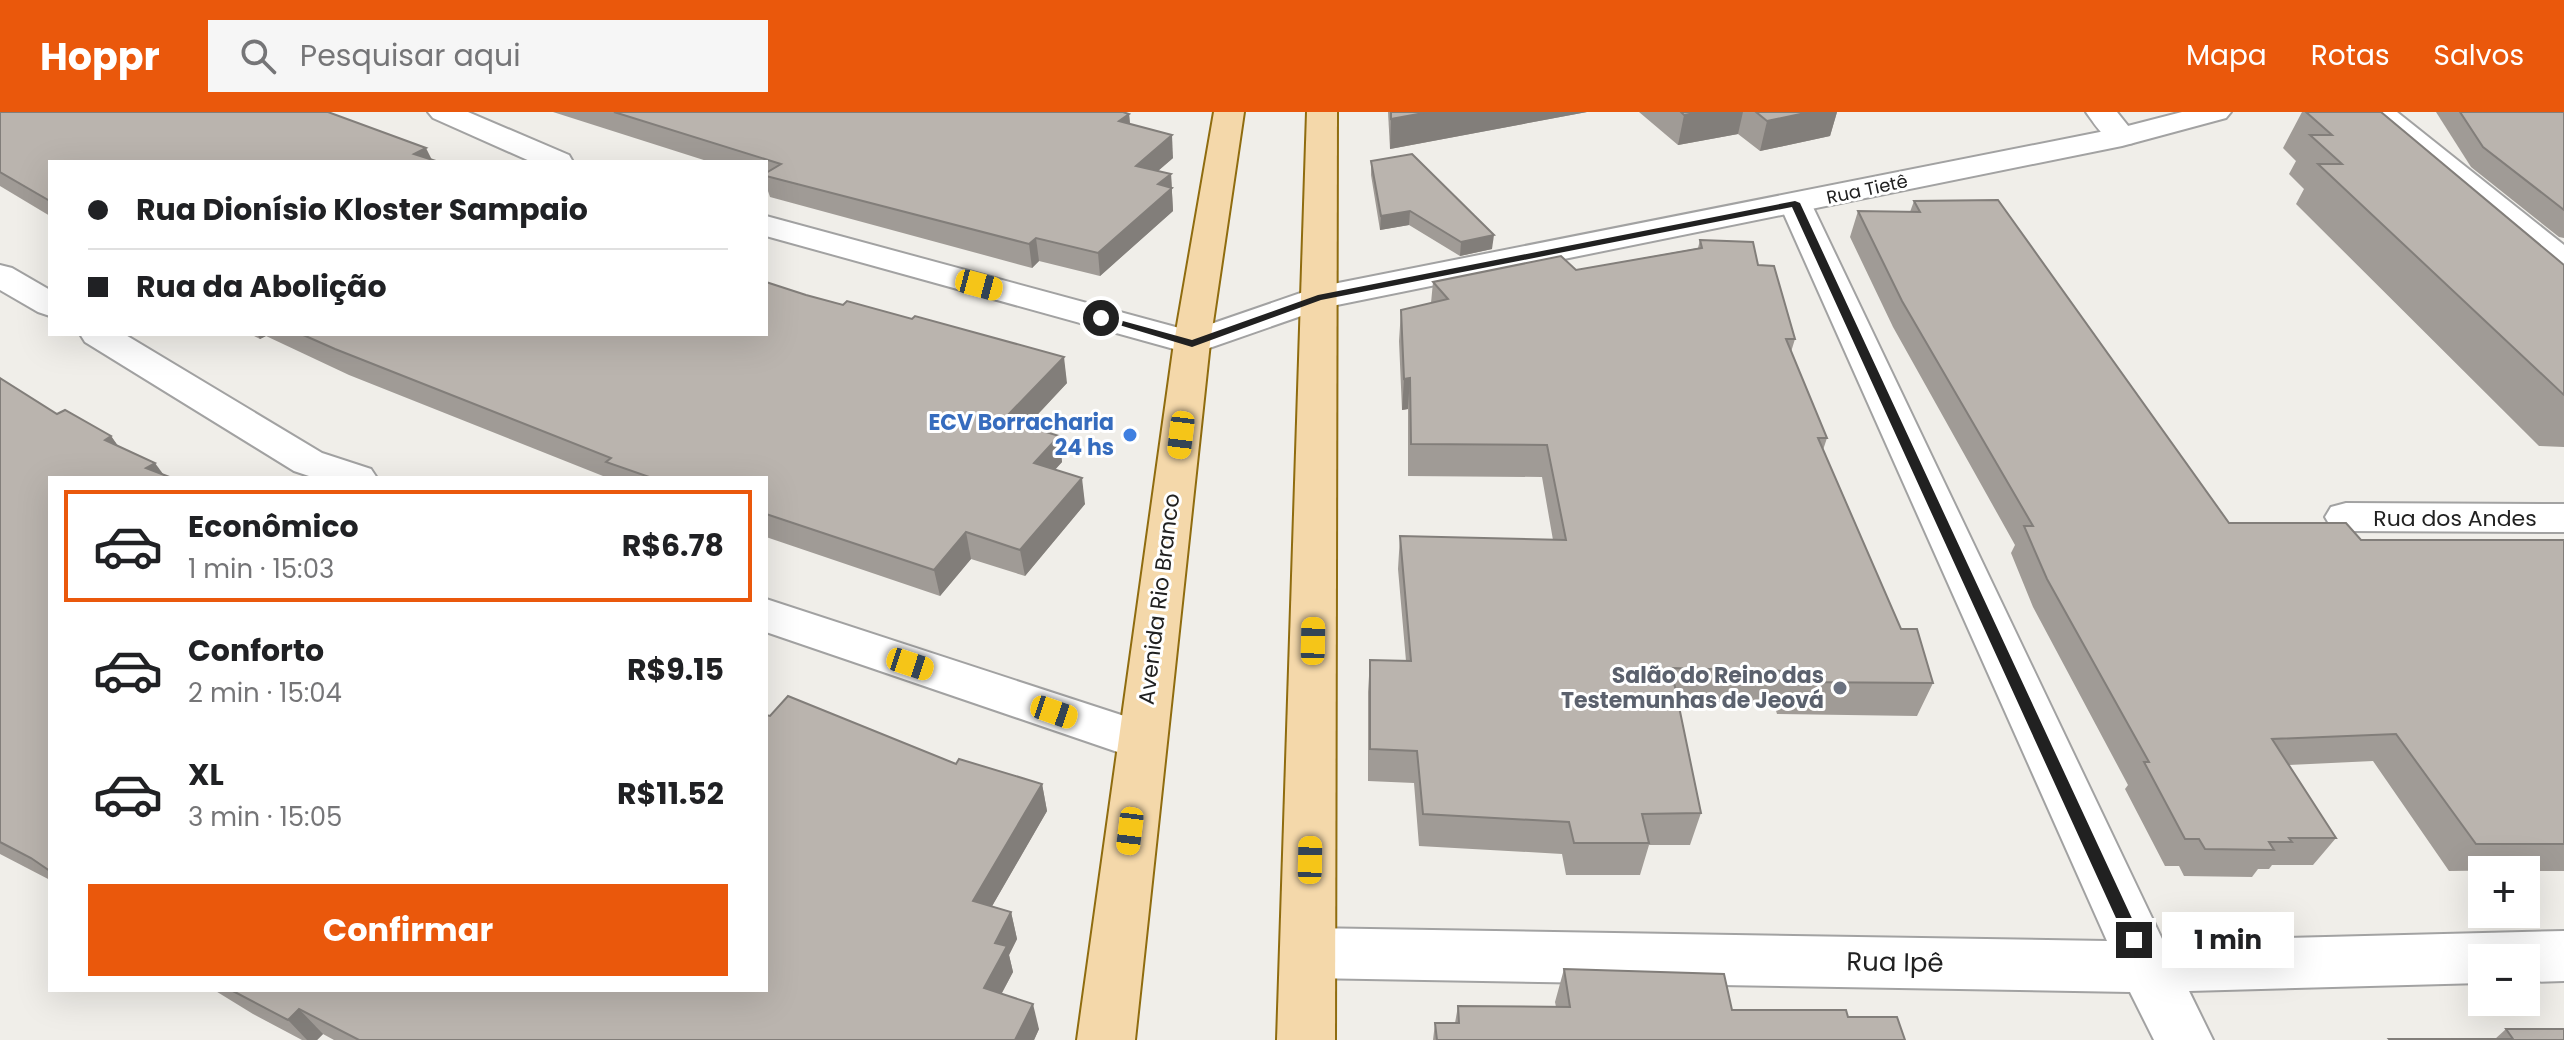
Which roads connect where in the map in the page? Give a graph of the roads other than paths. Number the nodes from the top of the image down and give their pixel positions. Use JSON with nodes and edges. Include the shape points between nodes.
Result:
{"nodes":[{"id":1,"x":443,"y":112,"type":"edge"},
{"id":2,"x":1229,"y":112,"type":"edge"},
{"id":3,"x":1322,"y":112,"type":"edge"},
{"id":4,"x":2101,"y":112,"type":"edge"},
{"id":5,"x":2216,"y":112,"type":"edge"},
{"id":6,"x":2379,"y":112,"type":"edge"},
{"id":7,"x":2122,"y":137,"type":"junction"},
{"id":8,"x":553,"y":160,"type":"edge"},
{"id":9,"x":1795,"y":203,"type":"junction"},
{"id":10,"x":768,"y":227,"type":"edge"},
{"id":11,"x":2564,"y":262,"type":"edge"},
{"id":12,"x":0,"y":275,"type":"edge"},
{"id":13,"x":1318,"y":298,"type":"junction"},
{"id":14,"x":48,"y":304,"type":"edge"},
{"id":15,"x":101,"y":336,"type":"edge"},
{"id":16,"x":1192,"y":343,"type":"junction"},
{"id":17,"x":351,"y":476,"type":"edge"},
{"id":18,"x":2346,"y":517,"type":"dead end"},
{"id":19,"x":2564,"y":518,"type":"edge"},
{"id":20,"x":768,"y":616,"type":"edge"},
{"id":21,"x":1141,"y":741,"type":"junction"},
{"id":22,"x":1308,"y":953,"type":"junction"},
{"id":23,"x":2564,"y":956,"type":"edge"},
{"id":24,"x":2540,"y":957,"type":"edge"},
{"id":25,"x":2468,"y":958,"type":"edge"},
{"id":26,"x":2147,"y":967,"type":"junction"},
{"id":27,"x":1106,"y":1040,"type":"edge"},
{"id":28,"x":1306,"y":1040,"type":"edge"},
{"id":29,"x":2184,"y":1040,"type":"edge"}],
"edges":[{"from":1,"to":8,"type":"street"},
{"from":2,"to":16,"type":"main road","name":"Avenida Rio Branco"},
{"from":3,"to":13,"type":"main road"},
{"from":4,"to":7,"type":"street"},
{"from":5,"to":7,"type":"street","name":"Rua Tietê"},
{"from":6,"to":11,"type":"street"},
{"from":7,"to":9,"type":"street","name":"Rua Tietê"},
{"from":9,"to":13,"type":"street","name":"Rua Tietê"},
{"from":9,"to":26,"type":"street"},
{"from":10,"to":16,"type":"street"},
{"from":12,"to":14,"type":"street"},
{"from":13,"to":16,"type":"street","name":"Rua Tietê"},
{"from":13,"to":22,"type":"main road"},
{"from":15,"to":17,"type":"street","via":[[308,462]]},
{"from":16,"to":21,"type":"main road","name":"Avenida Rio Branco"},
{"from":18,"to":19,"type":"street","name":"Rua dos Andes"},
{"from":20,"to":21,"type":"street"},
{"from":21,"to":27,"type":"main road","name":"Avenida Rio Branco"},
{"from":22,"to":26,"type":"street","name":"Rua Ipê"},
{"from":22,"to":28,"type":"main road"},
{"from":23,"to":24,"type":"street"},
{"from":25,"to":26,"type":"street","name":"Rua Ipê"},
{"from":26,"to":29,"type":"street"}]}
